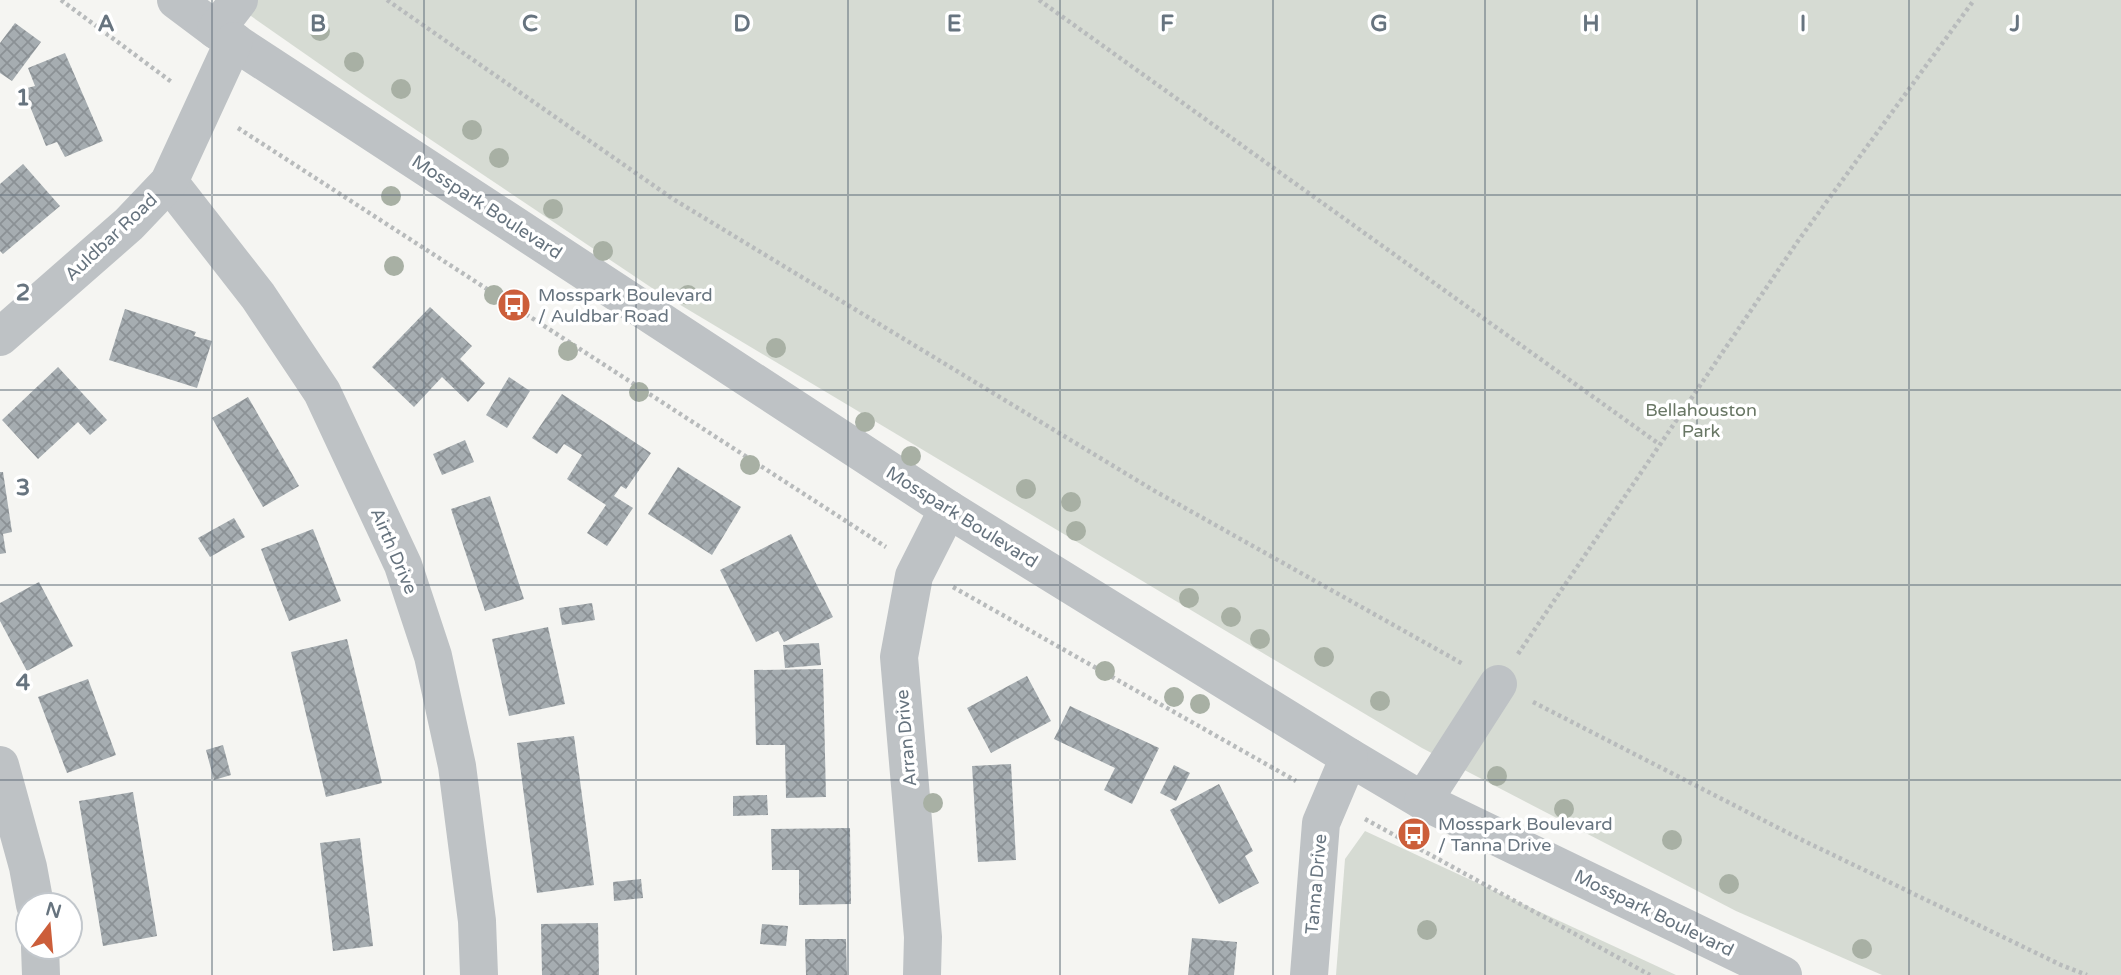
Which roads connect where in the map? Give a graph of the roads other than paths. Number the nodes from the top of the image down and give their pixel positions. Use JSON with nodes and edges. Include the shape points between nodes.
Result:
{"nodes":[{"id":1,"x":176,"y":0,"type":"edge"},
{"id":2,"x":239,"y":0,"type":"edge"},
{"id":3,"x":225,"y":36,"type":"junction"},
{"id":4,"x":169,"y":182,"type":"junction"},
{"id":5,"x":0,"y":337,"type":"edge"},
{"id":6,"x":948,"y":509,"type":"junction"},
{"id":7,"x":1498,"y":684,"type":"road end"},
{"id":8,"x":1349,"y":757,"type":"junction"},
{"id":9,"x":0,"y":765,"type":"edge"},
{"id":10,"x":1423,"y":801,"type":"junction"},
{"id":11,"x":33,"y":891,"type":"edge"},
{"id":12,"x":479,"y":975,"type":"edge"},
{"id":13,"x":922,"y":975,"type":"edge"},
{"id":14,"x":1309,"y":975,"type":"edge"},
{"id":15,"x":1783,"y":975,"type":"edge"}],
"edges":[{"from":1,"to":3,"type":"street","name":"Mosspark Boulevard"},
{"from":2,"to":3,"type":"street","name":"Auldbar Road"},
{"from":3,"to":4,"type":"street","name":"Auldbar Road","via":[[204,106]]},
{"from":3,"to":6,"type":"street","name":"Mosspark Boulevard"},
{"from":4,"to":5,"type":"street","name":"Auldbar Road","via":[[129,224]]},
{"from":4,"to":12,"type":"street","name":"Airth Drive","via":[[258,296],[322,392],[403,565],[433,656],[457,766],[477,921]]},
{"from":6,"to":8,"type":"street","name":"Mosspark Boulevard"},
{"from":6,"to":13,"type":"street","name":"Arran Drive","via":[[914,576],[900,657],[923,937]]},
{"from":7,"to":10,"type":"street"},
{"from":8,"to":10,"type":"street","name":"Mosspark Boulevard"},
{"from":8,"to":14,"type":"street","name":"Tanna Drive","via":[[1321,823]]},
{"from":9,"to":11,"type":"street"},
{"from":10,"to":15,"type":"street","name":"Mosspark Boulevard"}]}
